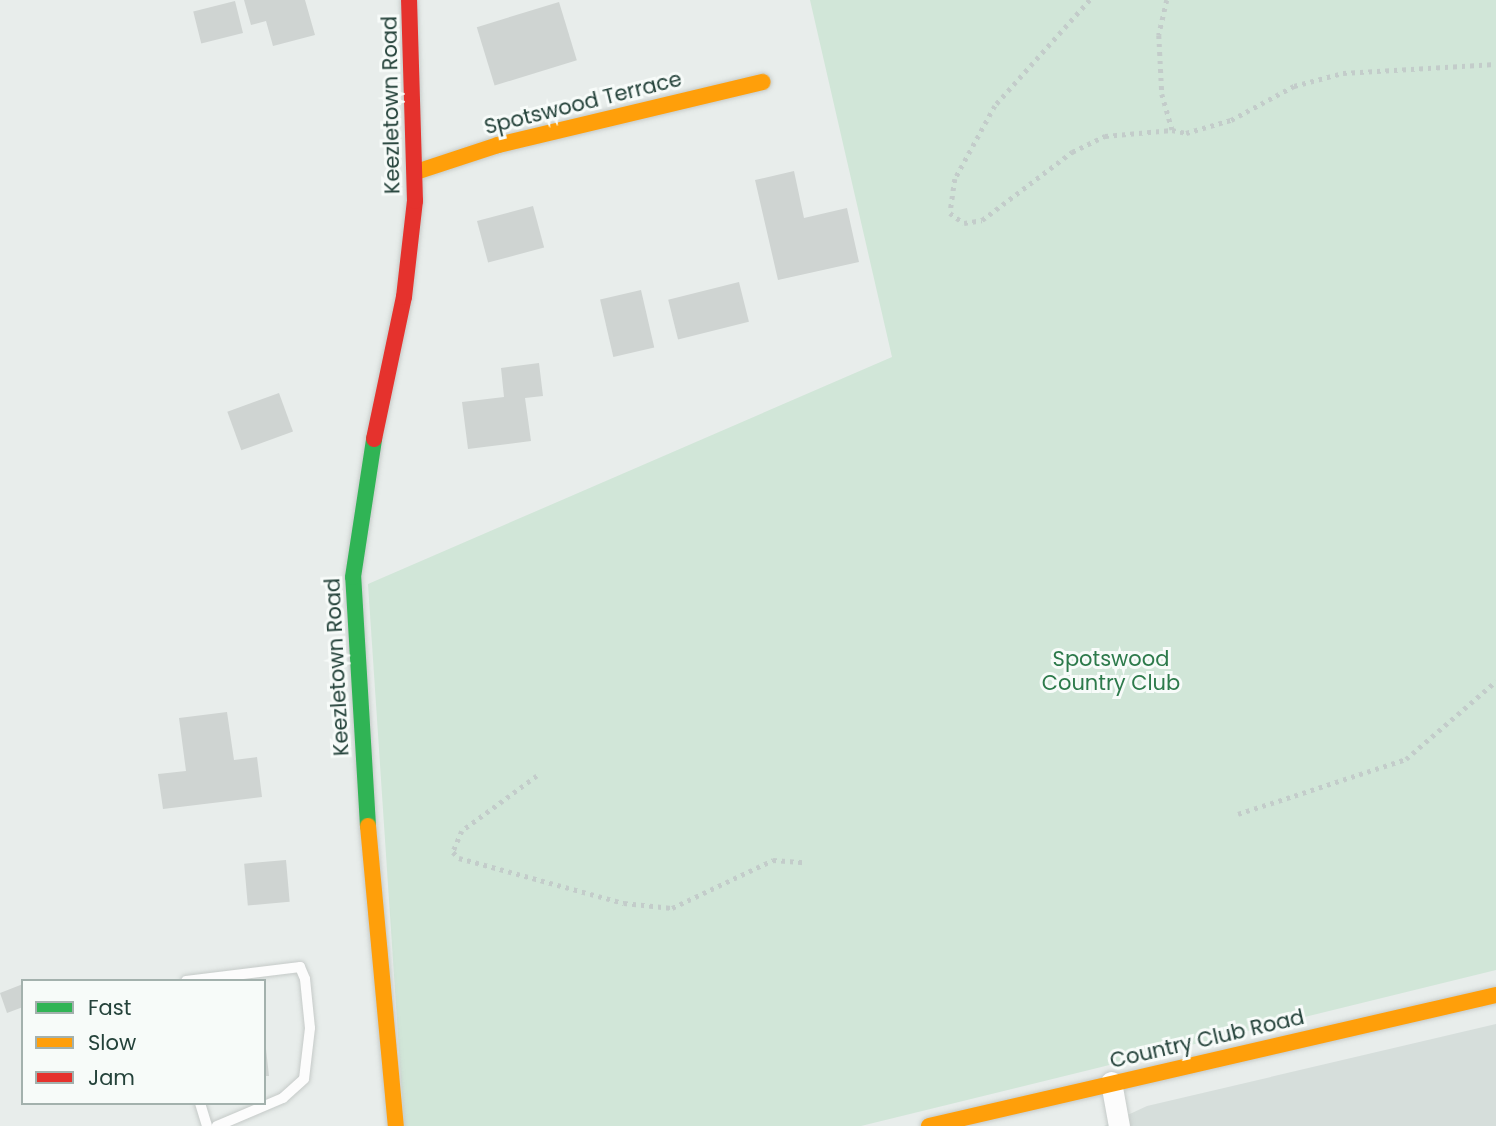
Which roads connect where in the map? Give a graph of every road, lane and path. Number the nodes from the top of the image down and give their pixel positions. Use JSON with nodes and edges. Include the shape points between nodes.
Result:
{"nodes":[{"id":1,"x":409,"y":0,"type":"edge"},
{"id":2,"x":1090,"y":0,"type":"edge"},
{"id":3,"x":1167,"y":0,"type":"edge"},
{"id":4,"x":1496,"y":64,"type":"edge"},
{"id":5,"x":763,"y":82,"type":"dead end"},
{"id":6,"x":1172,"y":130,"type":"junction"},
{"id":7,"x":416,"y":172,"type":"junction"},
{"id":8,"x":1496,"y":681,"type":"edge"},
{"id":9,"x":537,"y":776,"type":"dead end"},
{"id":10,"x":1238,"y":814,"type":"dead end"},
{"id":11,"x":804,"y":862,"type":"dead end"},
{"id":12,"x":202,"y":979,"type":"edge"},
{"id":13,"x":1496,"y":995,"type":"edge"},
{"id":14,"x":1111,"y":1082,"type":"junction"},
{"id":15,"x":201,"y":1105,"type":"edge"},
{"id":16,"x":207,"y":1126,"type":"edge"},
{"id":17,"x":217,"y":1126,"type":"edge"},
{"id":18,"x":396,"y":1126,"type":"edge"},
{"id":19,"x":929,"y":1126,"type":"edge"},
{"id":20,"x":1119,"y":1126,"type":"edge"}],
"edges":[{"from":1,"to":7,"type":"street","name":"Keezletown Road"},
{"from":2,"to":6,"type":"path","via":[[995,106],[955,179],[950,213],[964,223],[982,220],[1072,152],[1105,136]]},
{"from":3,"to":6,"type":"path","via":[[1158,61]]},
{"from":4,"to":6,"type":"path","via":[[1343,73],[1294,86],[1205,130]]},
{"from":5,"to":7,"type":"street","name":"Spotswood Terrace","via":[[498,145]]},
{"from":7,"to":18,"type":"street","name":"Keezletown Road","via":[[404,297],[363,495],[353,578],[365,794]]},
{"from":8,"to":10,"type":"path","via":[[1406,759]]},
{"from":9,"to":11,"type":"path","via":[[462,831],[453,852],[459,858],[624,903],[672,908],[690,904],[774,860]]},
{"from":12,"to":17,"type":"lane","via":[[300,967],[310,1028],[304,1079],[283,1098]]},
{"from":13,"to":14,"type":"street","name":"Country Club Road"},
{"from":14,"to":19,"type":"street","name":"Country Club Road"},
{"from":14,"to":20,"type":"street"},
{"from":15,"to":16,"type":"lane"}]}
